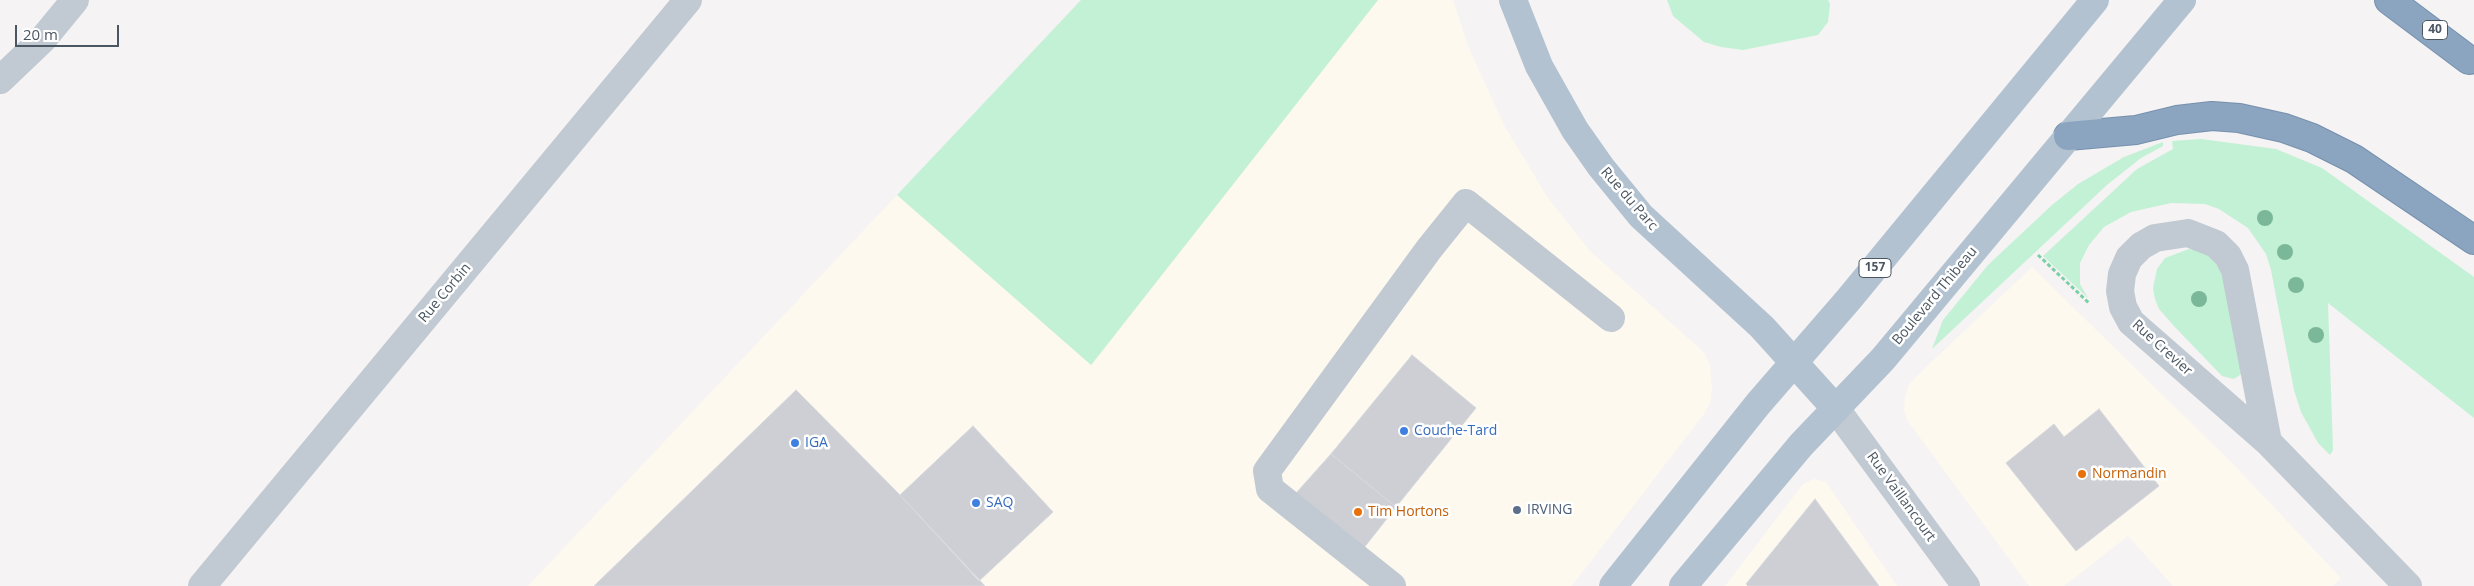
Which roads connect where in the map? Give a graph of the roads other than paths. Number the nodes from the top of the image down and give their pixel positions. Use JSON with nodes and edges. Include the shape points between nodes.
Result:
{"nodes":[{"id":1,"x":75,"y":0,"type":"edge"},
{"id":2,"x":688,"y":0,"type":"edge"},
{"id":3,"x":1513,"y":0,"type":"edge"},
{"id":4,"x":2095,"y":0,"type":"edge"},
{"id":5,"x":2182,"y":0,"type":"edge"},
{"id":6,"x":2389,"y":0,"type":"edge"},
{"id":7,"x":2402,"y":0,"type":"edge"},
{"id":8,"x":2472,"y":62,"type":"edge"},
{"id":9,"x":0,"y":80,"type":"edge"},
{"id":10,"x":2068,"y":136,"type":"junction"},
{"id":11,"x":2474,"y":240,"type":"edge"},
{"id":12,"x":1611,"y":318,"type":"dead end"},
{"id":13,"x":1794,"y":361,"type":"junction"},
{"id":14,"x":1836,"y":409,"type":"junction"},
{"id":15,"x":2268,"y":442,"type":"junction"},
{"id":16,"x":202,"y":586,"type":"edge"},
{"id":17,"x":1392,"y":586,"type":"edge"},
{"id":18,"x":1613,"y":586,"type":"edge"},
{"id":19,"x":1682,"y":586,"type":"edge"},
{"id":20,"x":1966,"y":586,"type":"edge"},
{"id":21,"x":2408,"y":586,"type":"edge"}],
"edges":[{"from":1,"to":9,"type":"street","via":[[43,38]]},
{"from":2,"to":16,"type":"street","name":"Rue Corbin"},
{"from":3,"to":13,"type":"main road","name":"Rue du Parc","via":[[1543,74],[1601,168],[1656,232],[1752,317]]},
{"from":4,"to":13,"type":"main road","number":"157","via":[[1849,300]]},
{"from":5,"to":10,"type":"main road","name":"Boulevard Thibeau"},
{"from":6,"to":8,"type":"highway"},
{"from":7,"to":8,"type":"highway","number":"40"},
{"from":10,"to":11,"type":"highway","via":[[2136,130],[2212,116],[2284,128],[2354,159]]},
{"from":10,"to":14,"type":"main road","name":"Boulevard Thibeau","via":[[1883,359]]},
{"from":12,"to":17,"type":"street","via":[[1466,203],[1267,471],[1270,489]]},
{"from":13,"to":14,"type":"main road","name":"Rue du Parc"},
{"from":13,"to":18,"type":"main road","number":"157"},
{"from":14,"to":19,"type":"main road","name":"Boulevard Thibeau"},
{"from":14,"to":20,"type":"street","name":"Rue Vaillancourt"},
{"from":15,"to":15,"type":"street","name":"Rue Crevier","via":[[2235,270],[2216,244],[2188,233],[2156,238],[2141,246],[2129,258],[2122,274],[2122,300],[2131,322]]},
{"from":15,"to":21,"type":"street","name":"Rue Crevier"}]}
